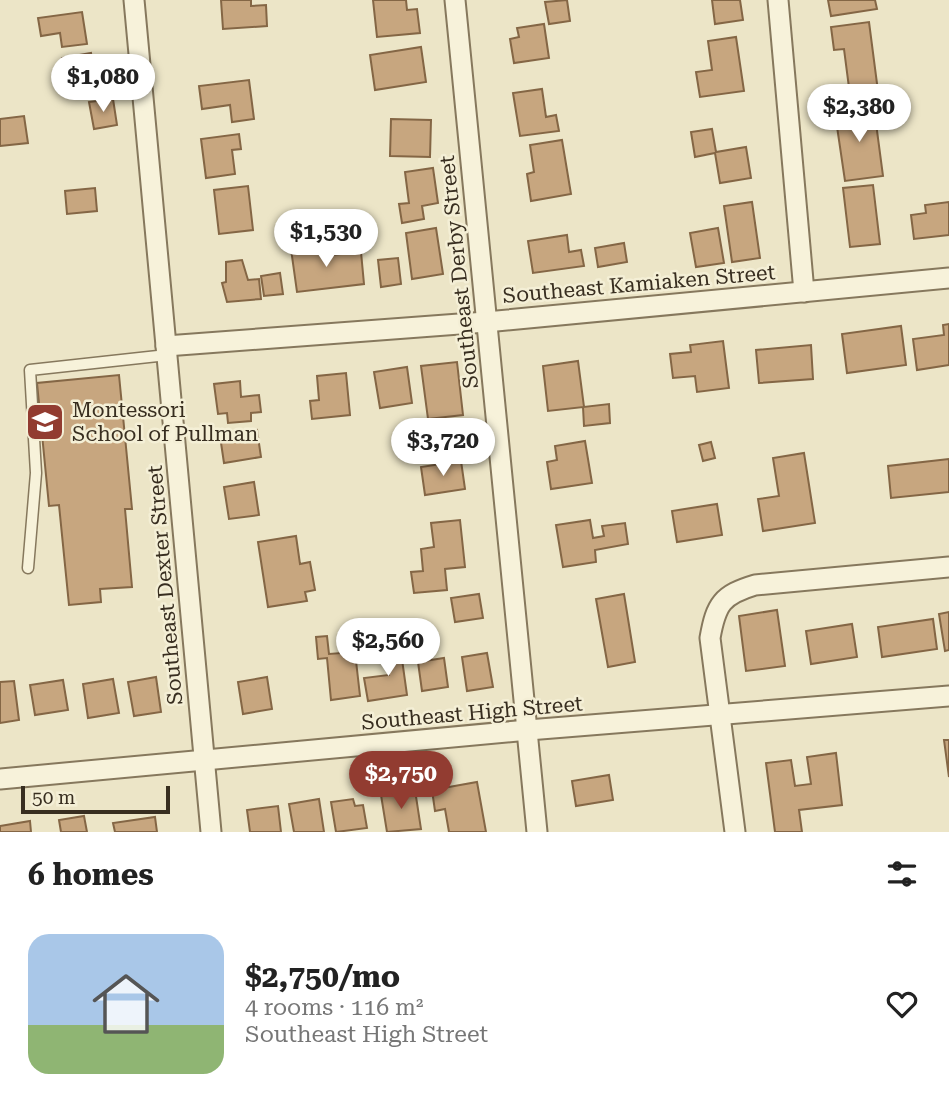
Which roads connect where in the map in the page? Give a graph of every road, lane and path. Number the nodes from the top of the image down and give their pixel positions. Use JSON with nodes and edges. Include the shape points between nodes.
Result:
{"nodes":[{"id":1,"x":134,"y":0,"type":"edge"},
{"id":2,"x":456,"y":0,"type":"edge"},
{"id":3,"x":778,"y":0,"type":"edge"},
{"id":4,"x":949,"y":278,"type":"edge"},
{"id":5,"x":804,"y":292,"type":"junction"},
{"id":6,"x":486,"y":321,"type":"junction"},
{"id":7,"x":167,"y":351,"type":"junction"},
{"id":8,"x":949,"y":567,"type":"edge"},
{"id":9,"x":28,"y":568,"type":"dead end"},
{"id":10,"x":949,"y":696,"type":"edge"},
{"id":11,"x":718,"y":715,"type":"junction"},
{"id":12,"x":528,"y":730,"type":"junction"},
{"id":13,"x":204,"y":761,"type":"junction"},
{"id":14,"x":0,"y":779,"type":"edge"},
{"id":15,"x":211,"y":832,"type":"edge"},
{"id":16,"x":537,"y":832,"type":"edge"},
{"id":17,"x":735,"y":832,"type":"edge"}],
"edges":[{"from":1,"to":7,"type":"street","name":"Southeast Dexter Street"},
{"from":2,"to":6,"type":"street","name":"Southeast Derby Street"},
{"from":3,"to":5,"type":"street"},
{"from":4,"to":5,"type":"street","name":"Southeast Kamiaken Street"},
{"from":5,"to":6,"type":"street","name":"Southeast Kamiaken Street"},
{"from":6,"to":7,"type":"street","name":"Southeast Kamiaken Street"},
{"from":6,"to":12,"type":"street","name":"Southeast Derby Street"},
{"from":7,"to":9,"type":"lane","via":[[30,370],[36,474]]},
{"from":7,"to":13,"type":"street","name":"Southeast Dexter Street"},
{"from":8,"to":11,"type":"street","via":[[755,585],[730,592],[714,617],[710,638]]},
{"from":10,"to":11,"type":"street","name":"Southeast High Street"},
{"from":11,"to":12,"type":"street","name":"Southeast High Street"},
{"from":11,"to":17,"type":"street"},
{"from":12,"to":13,"type":"street","name":"Southeast High Street"},
{"from":12,"to":16,"type":"street","name":"Southeast Derby Street"},
{"from":13,"to":14,"type":"street","name":"Southeast High Street"},
{"from":13,"to":15,"type":"street","name":"Southeast Dexter Street"}]}
